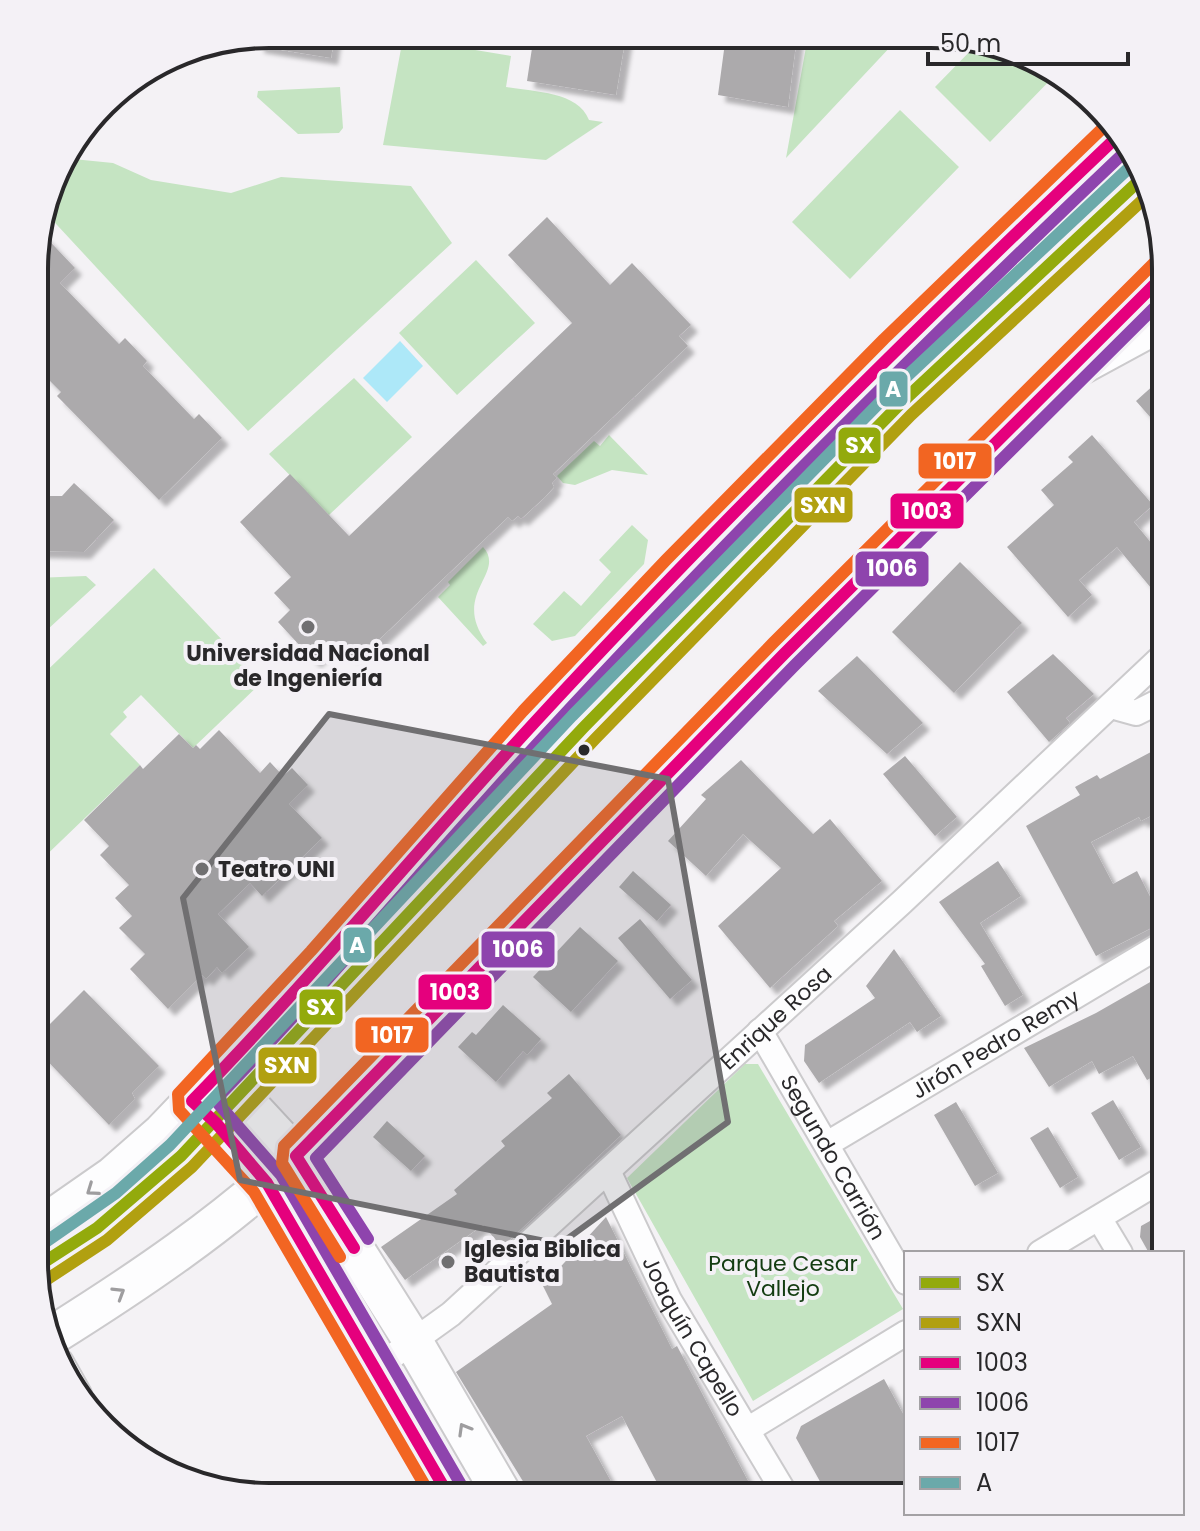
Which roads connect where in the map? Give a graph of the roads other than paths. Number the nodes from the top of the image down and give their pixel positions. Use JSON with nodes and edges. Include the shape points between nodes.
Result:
{"nodes":[{"id":1,"x":1111,"y":142,"type":"edge"},
{"id":2,"x":1152,"y":287,"type":"edge"},
{"id":3,"x":1152,"y":334,"type":"edge"},
{"id":4,"x":1040,"y":395,"type":"junction"},
{"id":5,"x":1152,"y":666,"type":"edge"},
{"id":6,"x":1114,"y":703,"type":"junction"},
{"id":7,"x":1152,"y":705,"type":"edge"},
{"id":8,"x":1152,"y":950,"type":"edge"},
{"id":9,"x":760,"y":1031,"type":"junction"},
{"id":10,"x":219,"y":1073,"type":"junction"},
{"id":11,"x":192,"y":1101,"type":"junction"},
{"id":12,"x":827,"y":1144,"type":"junction"},
{"id":13,"x":296,"y":1156,"type":"junction"},
{"id":14,"x":608,"y":1171,"type":"junction"},
{"id":15,"x":267,"y":1183,"type":"junction"},
{"id":16,"x":1152,"y":1186,"type":"edge"},
{"id":17,"x":1099,"y":1218,"type":"junction"},
{"id":18,"x":48,"y":1221,"type":"edge"},
{"id":19,"x":1043,"y":1251,"type":"edge"},
{"id":20,"x":1119,"y":1251,"type":"edge"},
{"id":21,"x":904,"y":1279,"type":"edge"},
{"id":22,"x":60,"y":1331,"type":"edge"},
{"id":23,"x":904,"y":1334,"type":"edge"},
{"id":24,"x":414,"y":1343,"type":"junction"},
{"id":25,"x":376,"y":1368,"type":"junction"},
{"id":26,"x":747,"y":1430,"type":"junction"},
{"id":27,"x":442,"y":1483,"type":"edge"},
{"id":28,"x":495,"y":1483,"type":"edge"},
{"id":29,"x":779,"y":1483,"type":"edge"}],
"edges":[{"from":1,"to":10,"type":"main road","via":[[920,322],[706,540],[440,825]]},
{"from":2,"to":4,"type":"main road"},
{"from":3,"to":4,"type":"street"},
{"from":4,"to":13,"type":"main road"},
{"from":5,"to":6,"type":"street","name":"Enrique Rosa"},
{"from":6,"to":7,"type":"street","via":[[1136,713]]},
{"from":6,"to":9,"type":"street","name":"Enrique Rosa"},
{"from":8,"to":12,"type":"street","name":"Jirón Pedro Remy"},
{"from":9,"to":12,"type":"street","name":"Segundo Carrión"},
{"from":9,"to":14,"type":"street","name":"Enrique Rosa"},
{"from":10,"to":11,"type":"main road"},
{"from":10,"to":13,"type":"main road"},
{"from":11,"to":15,"type":"main road"},
{"from":11,"to":18,"type":"main road","one_way":true,"via":[[113,1176]]},
{"from":12,"to":21,"type":"street","name":"Segundo Carrión"},
{"from":13,"to":15,"type":"main road"},
{"from":13,"to":24,"type":"main road"},
{"from":14,"to":24,"type":"street","name":"Enrique Rosa"},
{"from":14,"to":26,"type":"street","name":"Joaquín Capello","via":[[669,1300]]},
{"from":22,"to":15,"type":"main road","one_way":true,"via":[[152,1272]]},
{"from":15,"to":25,"type":"main road"},
{"from":16,"to":17,"type":"street"},
{"from":17,"to":19,"type":"street"},
{"from":17,"to":20,"type":"street"},
{"from":23,"to":26,"type":"street"},
{"from":24,"to":25,"type":"street","name":"Enrique Rosa"},
{"from":28,"to":24,"type":"main road","one_way":true},
{"from":25,"to":27,"type":"main road"},
{"from":26,"to":29,"type":"street","name":"Joaquín Capello"}]}
